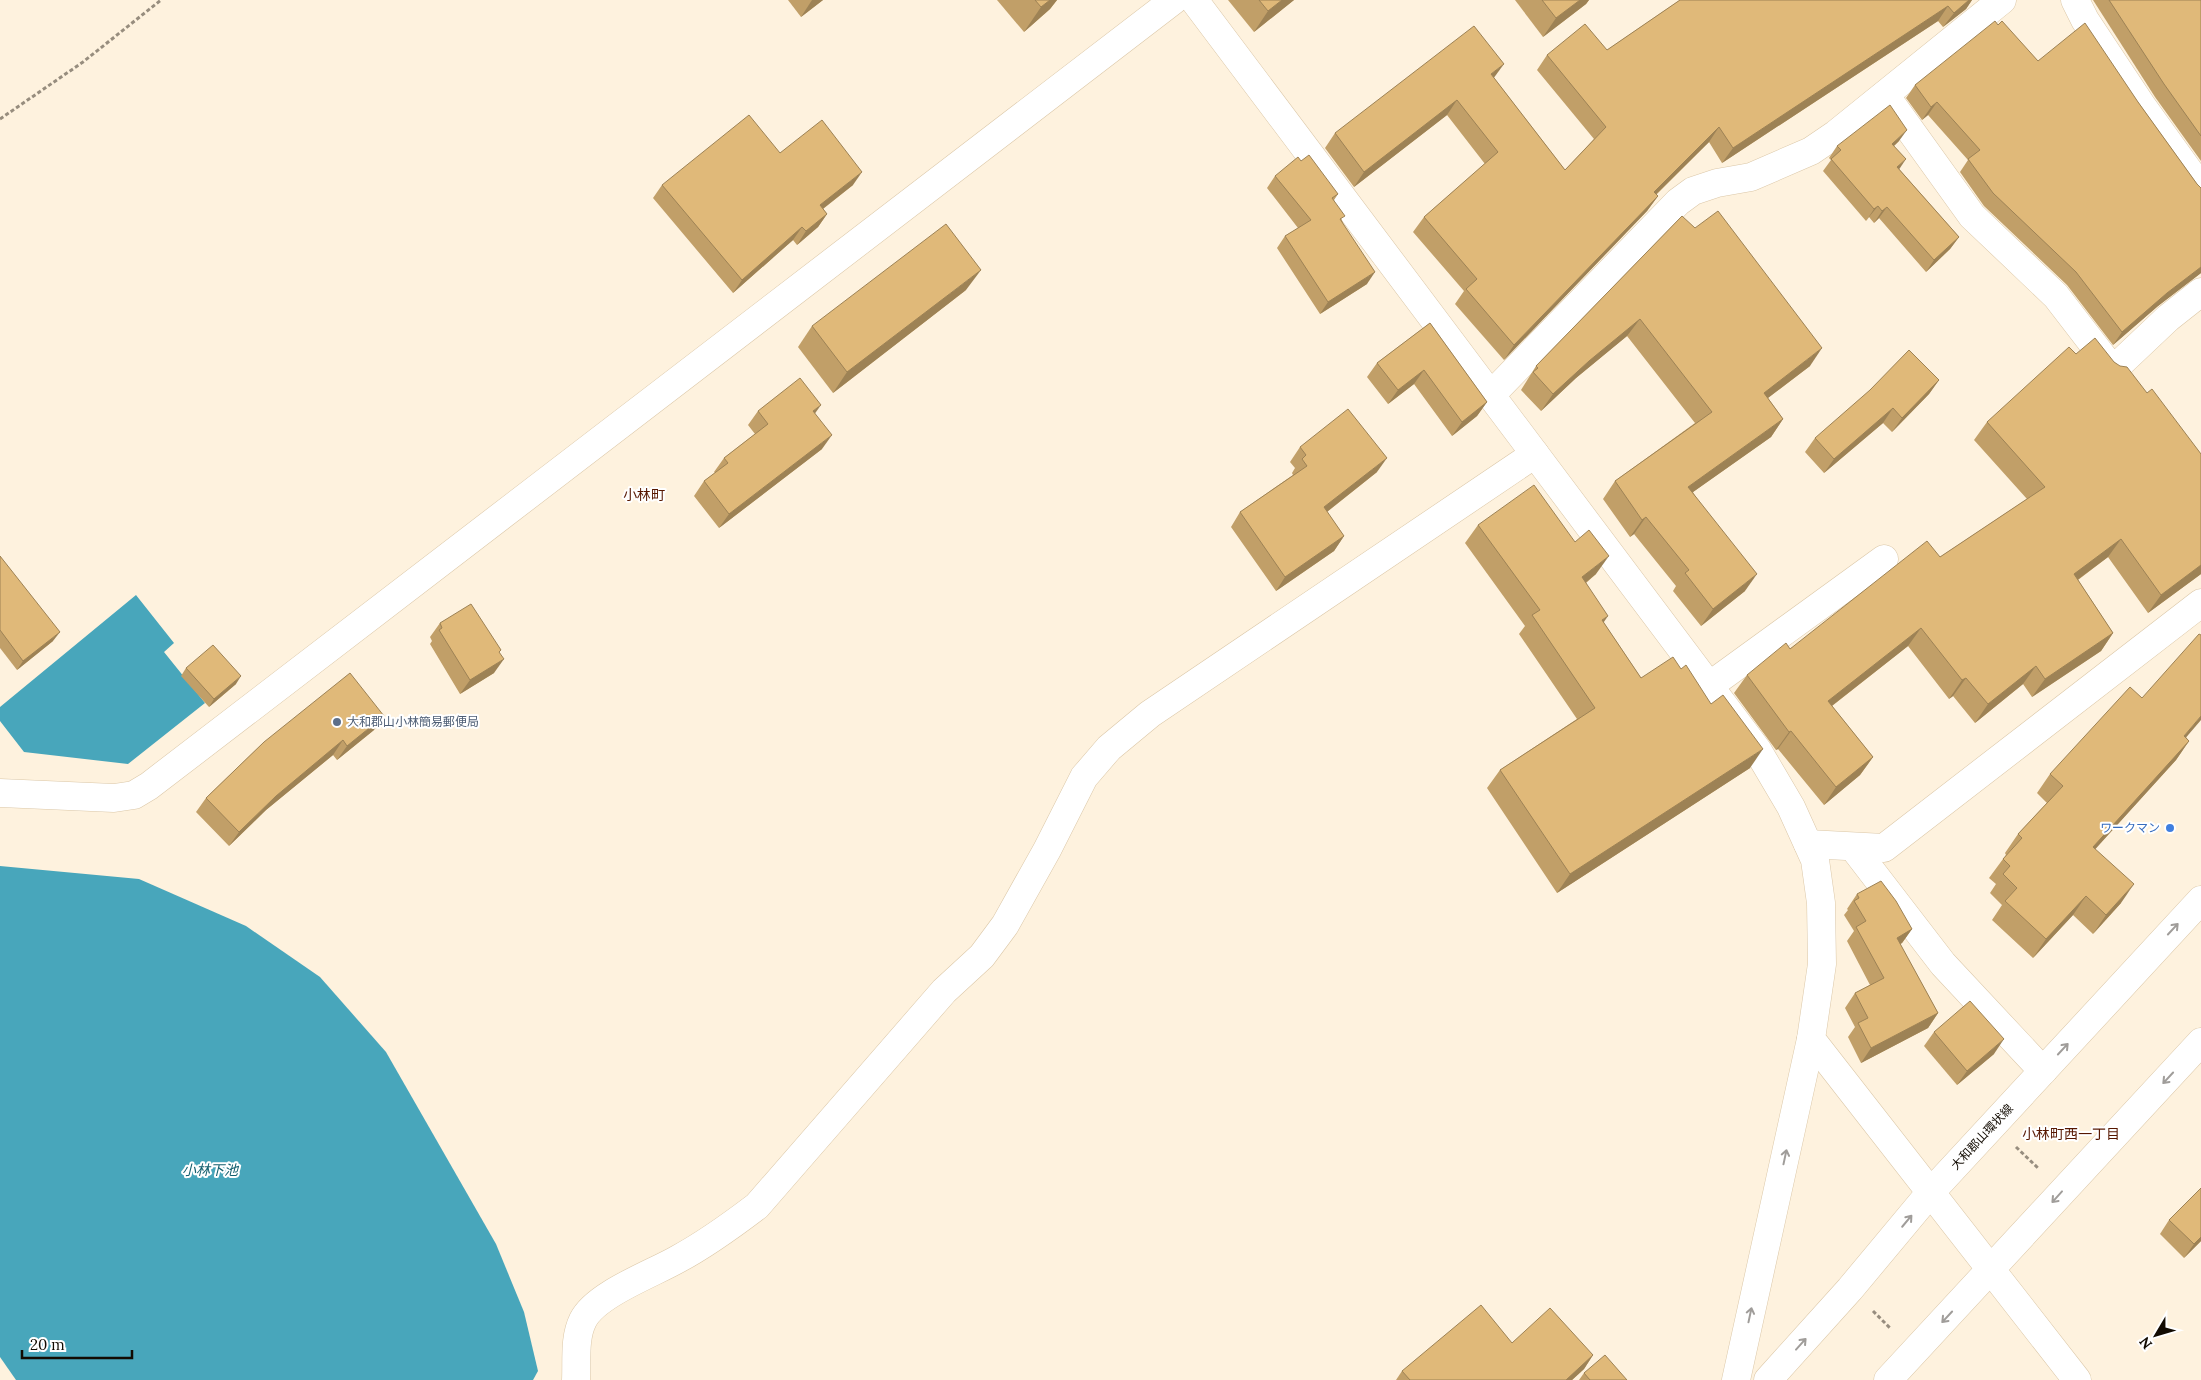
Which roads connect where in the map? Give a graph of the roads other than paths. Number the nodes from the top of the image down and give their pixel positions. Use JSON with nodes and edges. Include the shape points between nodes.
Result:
{"nodes":[{"id":1,"x":1174,"y":0,"type":"edge"},
{"id":2,"x":1194,"y":0,"type":"edge"},
{"id":3,"x":2002,"y":0,"type":"edge"},
{"id":4,"x":2075,"y":0,"type":"edge"},
{"id":5,"x":1885,"y":95,"type":"junction"},
{"id":6,"x":2201,"y":188,"type":"edge"},
{"id":7,"x":2201,"y":292,"type":"edge"},
{"id":8,"x":1490,"y":394,"type":"junction"},
{"id":9,"x":1535,"y":454,"type":"junction"},
{"id":10,"x":1884,"y":560,"type":"dead end"},
{"id":11,"x":2201,"y":604,"type":"edge"},
{"id":12,"x":1709,"y":686,"type":"junction"},
{"id":13,"x":0,"y":792,"type":"edge"},
{"id":14,"x":1808,"y":844,"type":"junction"},
{"id":15,"x":1853,"y":847,"type":"junction"},
{"id":16,"x":2201,"y":900,"type":"edge"},
{"id":17,"x":1811,"y":1039,"type":"junction"},
{"id":18,"x":2201,"y":1042,"type":"edge"},
{"id":19,"x":2043,"y":1071,"type":"junction"},
{"id":20,"x":1930,"y":1193,"type":"junction"},
{"id":21,"x":1991,"y":1270,"type":"junction"},
{"id":22,"x":576,"y":1380,"type":"edge"},
{"id":23,"x":1736,"y":1380,"type":"edge"},
{"id":24,"x":1768,"y":1380,"type":"edge"},
{"id":25,"x":1888,"y":1380,"type":"edge"},
{"id":26,"x":2077,"y":1380,"type":"edge"}],
"edges":[{"from":1,"to":13,"type":"street","via":[[149,786],[134,795],[114,798]]},
{"from":2,"to":8,"type":"street"},
{"from":3,"to":5,"type":"street"},
{"from":4,"to":6,"type":"street","via":[[2142,106]]},
{"from":5,"to":7,"type":"street","via":[[1972,216],[2056,296],[2113,370]]},
{"from":5,"to":8,"type":"street","via":[[1811,151],[1752,176],[1693,191],[1678,202]]},
{"from":8,"to":9,"type":"street"},
{"from":9,"to":12,"type":"street"},
{"from":9,"to":22,"type":"street","via":[[1150,714],[1109,748],[1084,776],[1005,925],[982,956],[944,991],[757,1206],[720,1234],[677,1260],[603,1299],[584,1318],[577,1337]]},
{"from":10,"to":12,"type":"street"},
{"from":11,"to":15,"type":"street","via":[[1884,848]]},
{"from":12,"to":14,"type":"street","via":[[1758,751],[1791,807]]},
{"from":14,"to":15,"type":"street"},
{"from":14,"to":17,"type":"street","via":[[1815,860],[1821,903],[1822,964]]},
{"from":15,"to":19,"type":"street","via":[[1943,964]]},
{"from":19,"to":16,"type":"street","name":"大和郡山環状線","one_way":true},
{"from":17,"to":20,"type":"street"},
{"from":23,"to":17,"type":"street","one_way":true},
{"from":18,"to":21,"type":"street","one_way":true},
{"from":19,"to":20,"type":"street","name":"大和郡山環状線"},
{"from":20,"to":21,"type":"street"},
{"from":24,"to":20,"type":"street","name":"大和郡山環状線","one_way":true,"via":[[1850,1290]]},
{"from":21,"to":25,"type":"street","one_way":true},
{"from":21,"to":26,"type":"street"}]}
